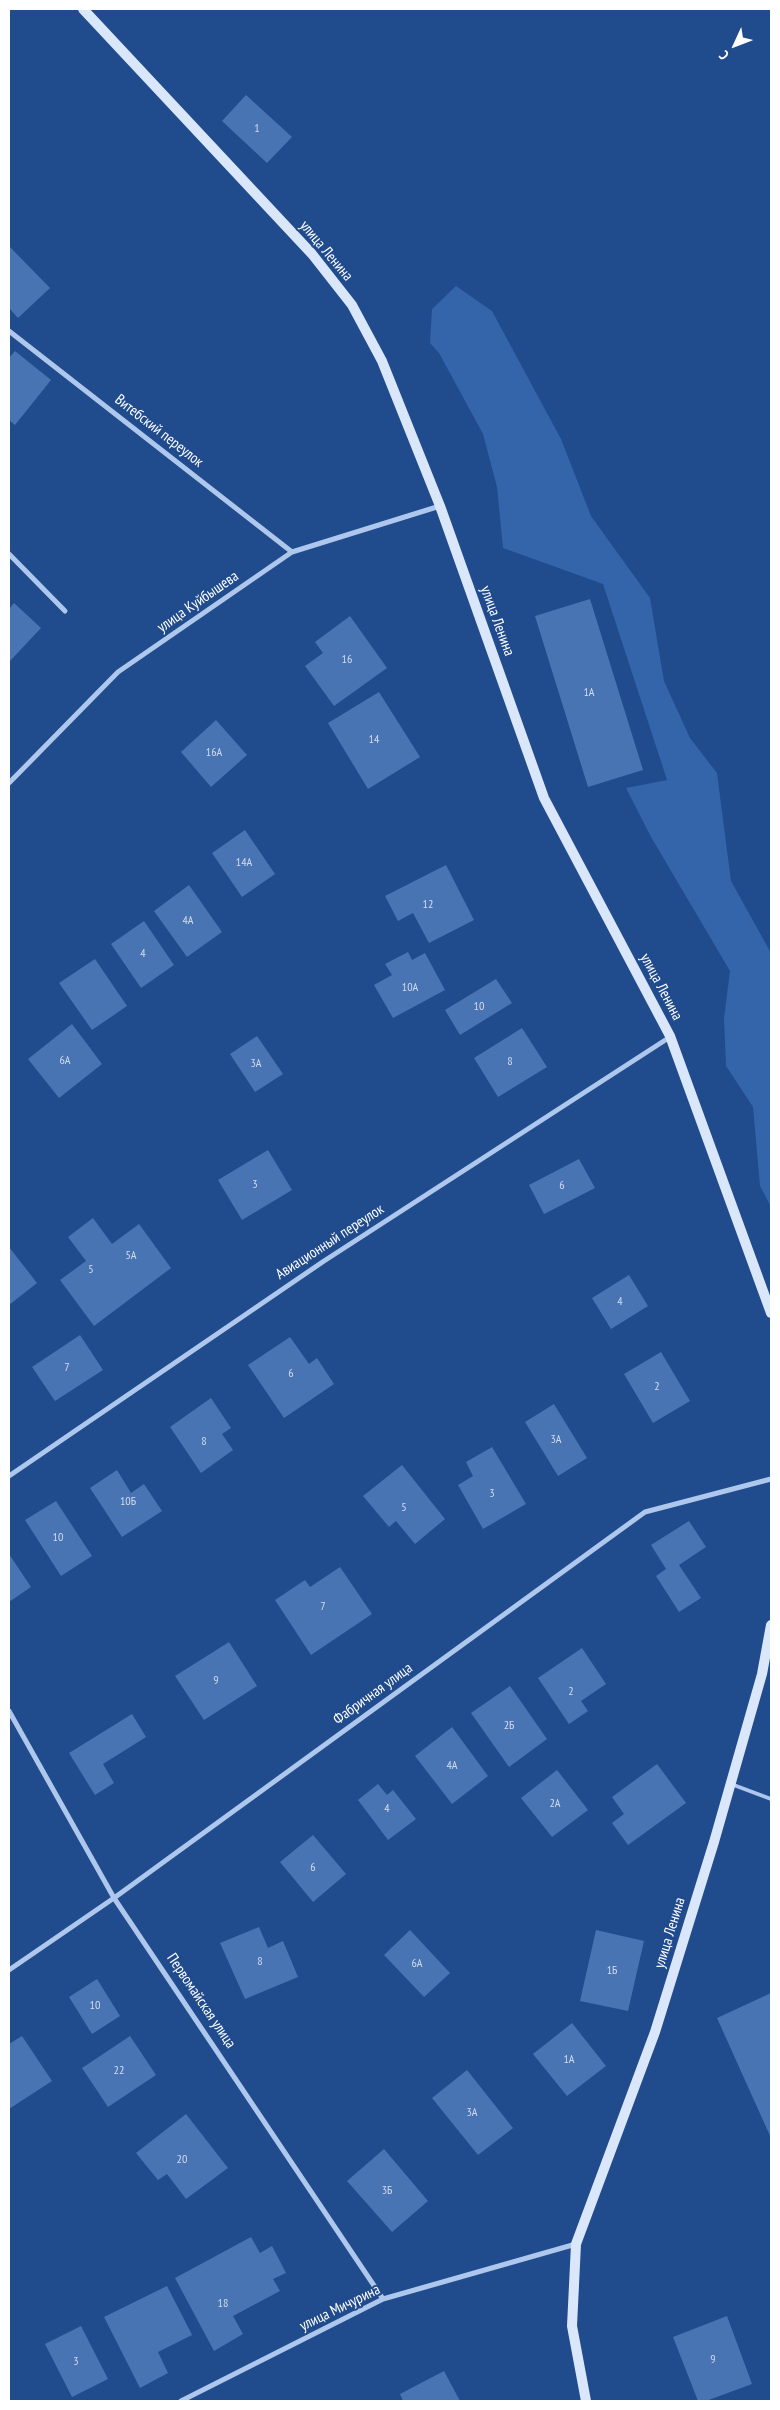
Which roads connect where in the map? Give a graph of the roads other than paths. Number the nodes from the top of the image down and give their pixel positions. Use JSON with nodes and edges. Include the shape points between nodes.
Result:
{"nodes":[{"id":1,"x":83,"y":9,"type":"edge"},
{"id":2,"x":9,"y":331,"type":"edge"},
{"id":3,"x":440,"y":506,"type":"junction"},
{"id":4,"x":292,"y":552,"type":"junction"},
{"id":5,"x":9,"y":554,"type":"edge"},
{"id":6,"x":65,"y":611,"type":"dead end"},
{"id":7,"x":9,"y":783,"type":"edge"},
{"id":8,"x":670,"y":1036,"type":"junction"},
{"id":9,"x":771,"y":1313,"type":"edge"},
{"id":10,"x":9,"y":1476,"type":"edge"},
{"id":11,"x":771,"y":1479,"type":"edge"},
{"id":12,"x":771,"y":1625,"type":"edge"},
{"id":13,"x":9,"y":1711,"type":"edge"},
{"id":14,"x":730,"y":1784,"type":"junction"},
{"id":15,"x":771,"y":1799,"type":"edge"},
{"id":16,"x":114,"y":1898,"type":"junction"},
{"id":17,"x":9,"y":1970,"type":"edge"},
{"id":18,"x":576,"y":2244,"type":"junction"},
{"id":19,"x":383,"y":2299,"type":"junction"},
{"id":20,"x":180,"y":2401,"type":"edge"},
{"id":21,"x":586,"y":2401,"type":"edge"}],
"edges":[{"from":1,"to":3,"type":"street","name":"улица Ленина","via":[[312,254],[352,305],[382,361]]},
{"from":2,"to":4,"type":"street","name":"Витебский переулок"},
{"from":3,"to":4,"type":"street","name":"улица Куйбышева"},
{"from":3,"to":8,"type":"street","name":"улица Ленина","via":[[544,798]]},
{"from":4,"to":7,"type":"street","name":"улица Куйбышева","via":[[118,672]]},
{"from":5,"to":6,"type":"street"},
{"from":8,"to":9,"type":"street","name":"улица Ленина"},
{"from":8,"to":10,"type":"street","name":"Авиационный переулок","via":[[324,1260]]},
{"from":11,"to":16,"type":"street","name":"Фабричная улица","via":[[645,1512]]},
{"from":12,"to":14,"type":"street","name":"улица Ленина","via":[[762,1674]]},
{"from":13,"to":16,"type":"street","name":"Первомайская улица"},
{"from":14,"to":15,"type":"lane"},
{"from":14,"to":18,"type":"street","name":"улица Ленина","via":[[655,2032]]},
{"from":16,"to":17,"type":"street","name":"Фабричная улица"},
{"from":16,"to":19,"type":"street","name":"Первомайская улица"},
{"from":18,"to":19,"type":"street","name":"улица Мичурина"},
{"from":18,"to":21,"type":"street","via":[[572,2326]]},
{"from":19,"to":20,"type":"street","name":"улица Мичурина"}]}
